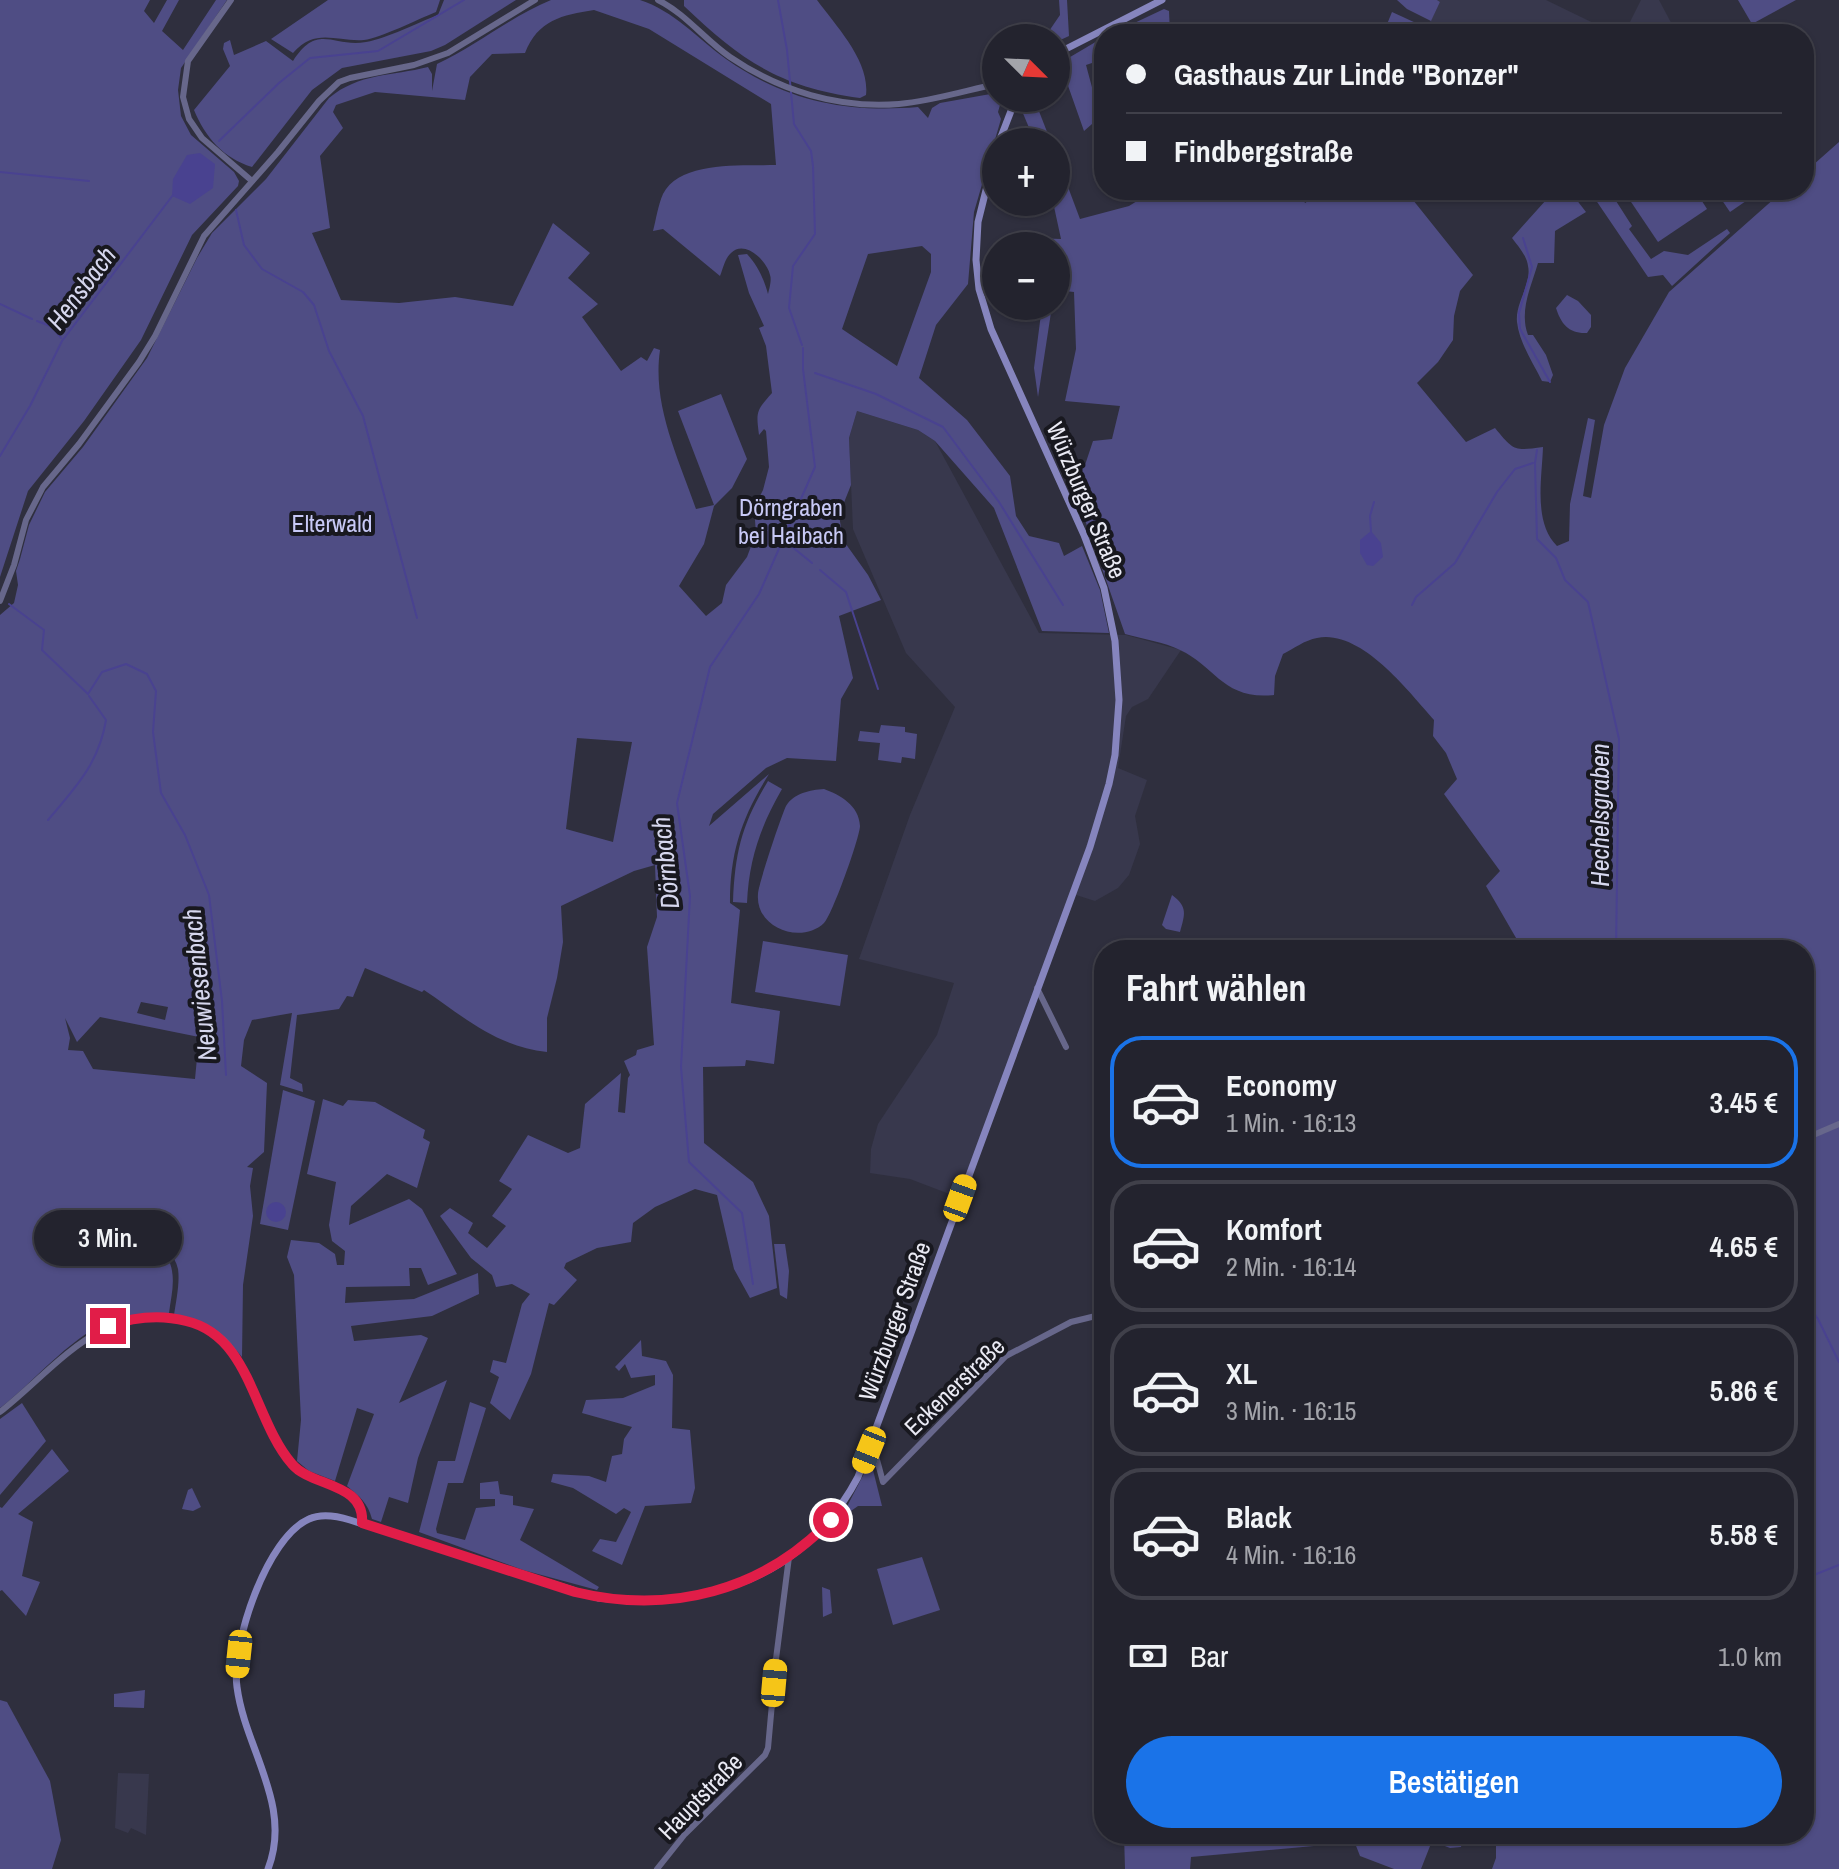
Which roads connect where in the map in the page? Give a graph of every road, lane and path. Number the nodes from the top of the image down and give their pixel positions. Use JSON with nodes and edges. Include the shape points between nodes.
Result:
{"nodes":[{"id":1,"x":231,"y":0,"type":"edge"},
{"id":2,"x":535,"y":0,"type":"edge"},
{"id":3,"x":658,"y":0,"type":"edge"},
{"id":4,"x":1162,"y":0,"type":"edge"},
{"id":5,"x":670,"y":2,"type":"edge"},
{"id":6,"x":1115,"y":24,"type":"edge"},
{"id":7,"x":1094,"y":35,"type":"edge"},
{"id":8,"x":1070,"y":47,"type":"edge"},
{"id":9,"x":982,"y":87,"type":"edge"},
{"id":10,"x":252,"y":181,"type":"junction"},
{"id":11,"x":982,"y":206,"type":"edge"},
{"id":12,"x":0,"y":601,"type":"edge"},
{"id":13,"x":1037,"y":988,"type":"junction"},
{"id":14,"x":1030,"y":1007,"type":"junction"},
{"id":15,"x":1049,"y":1015,"type":"junction"},
{"id":16,"x":1066,"y":1047,"type":"dead end"},
{"id":17,"x":1839,"y":1124,"type":"edge"},
{"id":18,"x":1814,"y":1135,"type":"edge"},
{"id":19,"x":1094,"y":1316,"type":"edge"},
{"id":20,"x":0,"y":1412,"type":"edge"},
{"id":21,"x":869,"y":1450,"type":"junction"},
{"id":22,"x":362,"y":1523,"type":"junction"},
{"id":23,"x":789,"y":1557,"type":"junction"},
{"id":24,"x":268,"y":1869,"type":"edge"},
{"id":25,"x":657,"y":1869,"type":"edge"}],
"edges":[{"from":1,"to":10,"type":"street","via":[[188,61],[183,97],[202,138]]},
{"from":2,"to":10,"type":"street","via":[[434,59],[339,82]]},
{"from":3,"to":5,"type":"street"},
{"from":4,"to":6,"type":"main road"},
{"from":5,"to":9,"type":"street","via":[[727,55],[805,94],[902,104]]},
{"from":7,"to":8,"type":"main road"},
{"from":10,"to":12,"type":"street","via":[[204,236],[139,362],[43,487],[26,520]]},
{"from":11,"to":13,"type":"main road","name":"Würzburger Straße","via":[[976,260],[979,289],[991,329],[1104,588],[1118,666],[1109,784]]},
{"from":13,"to":14,"type":"main road","name":"Würzburger Straße"},
{"from":13,"to":15,"type":"street"},
{"from":14,"to":15,"type":"street"},
{"from":14,"to":21,"type":"main road","name":"Würzburger Straße"},
{"from":15,"to":16,"type":"street"},
{"from":17,"to":18,"type":"street"},
{"from":19,"to":21,"type":"street","name":"Eckenerstraße","via":[[1071,1322],[1006,1356],[883,1482],[876,1456]]},
{"from":20,"to":22,"type":"street","via":[[72,1349],[108,1326],[156,1316],[195,1323],[220,1336],[233,1351],[270,1433],[293,1466],[349,1495],[359,1506]]},
{"from":21,"to":23,"type":"main road","name":"Würzburger Straße","via":[[846,1500]]},
{"from":22,"to":23,"type":"main road","name":"Würzburger Straße","via":[[598,1598],[677,1600],[707,1594]]},
{"from":22,"to":24,"type":"main road","name":"Würzburger Straße","via":[[322,1516],[297,1527],[267,1569],[243,1635],[237,1688],[276,1824]]},
{"from":23,"to":25,"type":"street","name":"Hauptstraße","via":[[768,1748]]}]}
